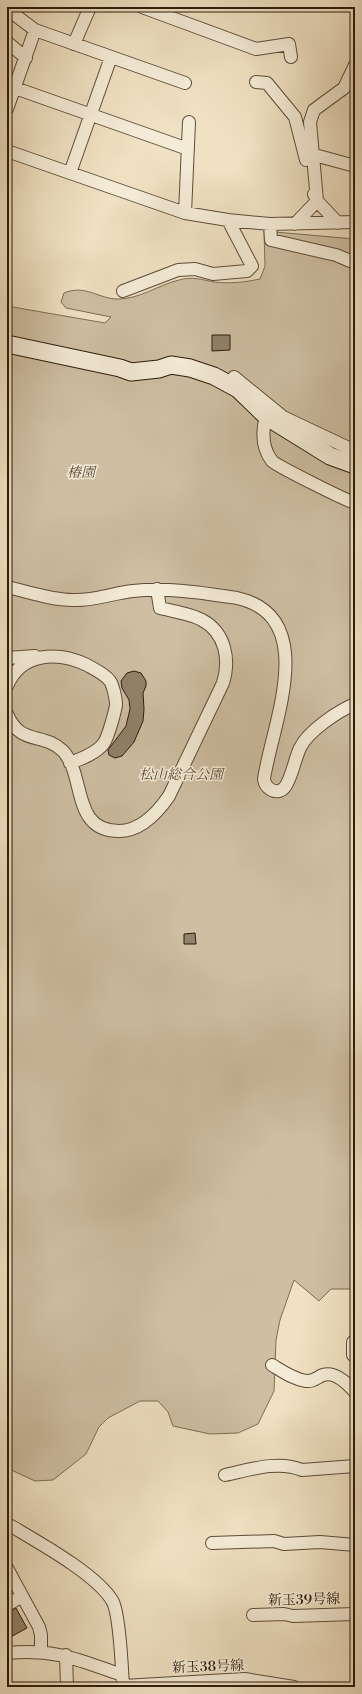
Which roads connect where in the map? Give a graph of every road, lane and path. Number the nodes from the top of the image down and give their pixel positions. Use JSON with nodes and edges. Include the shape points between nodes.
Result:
{"nodes":[{"id":1,"x":90,"y":7,"type":"edge"},
{"id":2,"x":142,"y":7,"type":"edge"},
{"id":3,"x":7,"y":10,"type":"edge"},
{"id":4,"x":35,"y":30,"type":"junction"},
{"id":5,"x":7,"y":42,"type":"edge"},
{"id":6,"x":74,"y":44,"type":"junction"},
{"id":7,"x":111,"y":57,"type":"junction"},
{"id":8,"x":291,"y":57,"type":"dead end"},
{"id":9,"x":26,"y":58,"type":"junction"},
{"id":10,"x":355,"y":65,"type":"edge"},
{"id":11,"x":256,"y":82,"type":"dead end"},
{"id":12,"x":185,"y":84,"type":"dead end"},
{"id":13,"x":351,"y":84,"type":"edge"},
{"id":14,"x":12,"y":90,"type":"edge"},
{"id":15,"x":7,"y":109,"type":"edge"},
{"id":16,"x":91,"y":115,"type":"junction"},
{"id":17,"x":189,"y":122,"type":"dead end"},
{"id":18,"x":188,"y":149,"type":"junction"},
{"id":19,"x":7,"y":151,"type":"edge"},
{"id":20,"x":311,"y":154,"type":"junction"},
{"id":21,"x":355,"y":166,"type":"edge"},
{"id":22,"x":70,"y":173,"type":"junction"},
{"id":23,"x":317,"y":201,"type":"junction"},
{"id":24,"x":185,"y":213,"type":"junction"},
{"id":25,"x":228,"y":220,"type":"junction"},
{"id":26,"x":355,"y":222,"type":"edge"},
{"id":27,"x":338,"y":223,"type":"junction"},
{"id":28,"x":270,"y":224,"type":"junction"},
{"id":29,"x":295,"y":224,"type":"junction"},
{"id":30,"x":355,"y":263,"type":"edge"},
{"id":31,"x":123,"y":291,"type":"dead end"},
{"id":32,"x":7,"y":344,"type":"edge"},
{"id":33,"x":234,"y":377,"type":"dead end"},
{"id":34,"x":267,"y":417,"type":"junction"},
{"id":35,"x":355,"y":451,"type":"edge"},
{"id":36,"x":355,"y":465,"type":"edge"},
{"id":37,"x":355,"y":503,"type":"edge"},
{"id":38,"x":7,"y":587,"type":"edge"},
{"id":39,"x":157,"y":589,"type":"junction"},
{"id":40,"x":46,"y":656,"type":"junction"},
{"id":41,"x":7,"y":658,"type":"edge"},
{"id":42,"x":7,"y":686,"type":"edge"},
{"id":43,"x":355,"y":704,"type":"edge"},
{"id":44,"x":7,"y":714,"type":"edge"},
{"id":45,"x":7,"y":732,"type":"edge"},
{"id":46,"x":23,"y":735,"type":"junction"},
{"id":47,"x":70,"y":763,"type":"junction"},
{"id":48,"x":355,"y":1342,"type":"edge"},
{"id":49,"x":353,"y":1355,"type":"dead end"},
{"id":50,"x":272,"y":1365,"type":"dead end"},
{"id":51,"x":355,"y":1392,"type":"edge"},
{"id":52,"x":355,"y":1466,"type":"edge"},
{"id":53,"x":225,"y":1475,"type":"dead end"},
{"id":54,"x":8,"y":1524,"type":"edge"},
{"id":55,"x":212,"y":1544,"type":"dead end"},
{"id":56,"x":355,"y":1545,"type":"edge"},
{"id":57,"x":7,"y":1568,"type":"edge"},
{"id":58,"x":22,"y":1596,"type":"junction"},
{"id":59,"x":7,"y":1605,"type":"edge"},
{"id":60,"x":355,"y":1614,"type":"edge"},
{"id":61,"x":253,"y":1615,"type":"dead end"},
{"id":62,"x":40,"y":1652,"type":"junction"},
{"id":63,"x":7,"y":1653,"type":"edge"},
{"id":64,"x":66,"y":1655,"type":"junction"},
{"id":65,"x":122,"y":1683,"type":"edge"},
{"id":66,"x":67,"y":1687,"type":"edge"},
{"id":67,"x":294,"y":1687,"type":"edge"}],
"edges":[{"from":1,"to":6,"type":"street"},
{"from":2,"to":8,"type":"street","via":[[256,49],[289,44]]},
{"from":3,"to":4,"type":"street"},
{"from":4,"to":6,"type":"street"},
{"from":4,"to":9,"type":"street"},
{"from":5,"to":9,"type":"street"},
{"from":6,"to":7,"type":"street"},
{"from":7,"to":12,"type":"street"},
{"from":7,"to":16,"type":"street"},
{"from":9,"to":14,"type":"street"},
{"from":10,"to":13,"type":"street"},
{"from":11,"to":23,"type":"street","via":[[267,84],[295,117],[309,180]]},
{"from":13,"to":20,"type":"street","via":[[314,110],[310,122]]},
{"from":14,"to":15,"type":"street"},
{"from":14,"to":16,"type":"street"},
{"from":16,"to":18,"type":"street"},
{"from":16,"to":22,"type":"street"},
{"from":17,"to":18,"type":"street"},
{"from":18,"to":24,"type":"street"},
{"from":19,"to":22,"type":"street"},
{"from":20,"to":21,"type":"street"},
{"from":20,"to":23,"type":"street"},
{"from":22,"to":24,"type":"street"},
{"from":23,"to":27,"type":"street"},
{"from":23,"to":29,"type":"street"},
{"from":24,"to":25,"type":"street"},
{"from":25,"to":28,"type":"street"},
{"from":25,"to":31,"type":"street","via":[[252,266],[247,271],[213,274],[195,269],[178,270]]},
{"from":26,"to":27,"type":"street"},
{"from":27,"to":29,"type":"street"},
{"from":28,"to":29,"type":"street"},
{"from":28,"to":30,"type":"street","via":[[271,240],[336,255]]},
{"from":32,"to":34,"type":"street","via":[[131,372],[171,366],[190,368],[214,376],[238,389]]},
{"from":33,"to":35,"type":"street","via":[[283,417]]},
{"from":34,"to":36,"type":"street","via":[[330,456]]},
{"from":34,"to":37,"type":"street","via":[[264,424],[264,440],[273,462]]},
{"from":38,"to":39,"type":"street","via":[[52,598],[73,600],[94,599],[133,590]]},
{"from":39,"to":43,"type":"street","via":[[246,600],[270,615],[280,630],[286,657],[280,708],[264,777],[270,789],[277,791],[286,786],[301,746],[315,731],[331,717]]},
{"from":39,"to":47,"type":"street","via":[[160,608],[202,620],[216,633],[227,657],[223,683],[170,796],[160,810],[140,825],[122,831],[110,830],[98,826],[88,817]]},
{"from":40,"to":41,"type":"street"},
{"from":40,"to":42,"type":"street","via":[[32,659],[19,667]]},
{"from":40,"to":47,"type":"street","via":[[67,657],[96,670],[110,681],[116,704],[104,743],[86,756]]},
{"from":44,"to":46,"type":"street","via":[[15,728]]},
{"from":45,"to":46,"type":"street"},
{"from":46,"to":47,"type":"street","via":[[53,744],[63,751]]},
{"from":48,"to":49,"type":"street"},
{"from":50,"to":51,"type":"street","via":[[289,1375],[308,1381],[329,1374],[343,1381]]},
{"from":52,"to":53,"type":"street","via":[[302,1470],[294,1466],[274,1466]]},
{"from":54,"to":65,"type":"street","via":[[64,1558],[105,1592],[113,1603]]},
{"from":55,"to":56,"type":"street","via":[[274,1541],[284,1544],[320,1542]]},
{"from":57,"to":58,"type":"street"},
{"from":58,"to":59,"type":"street"},
{"from":58,"to":62,"type":"street","via":[[42,1634]]},
{"from":60,"to":61,"type":"street","name":"新玉39号線"},
{"from":62,"to":63,"type":"street"},
{"from":62,"to":64,"type":"street"},
{"from":64,"to":65,"type":"street"},
{"from":64,"to":66,"type":"street"},
{"from":65,"to":67,"type":"street","name":"新玉38号線","via":[[245,1679]]}]}
